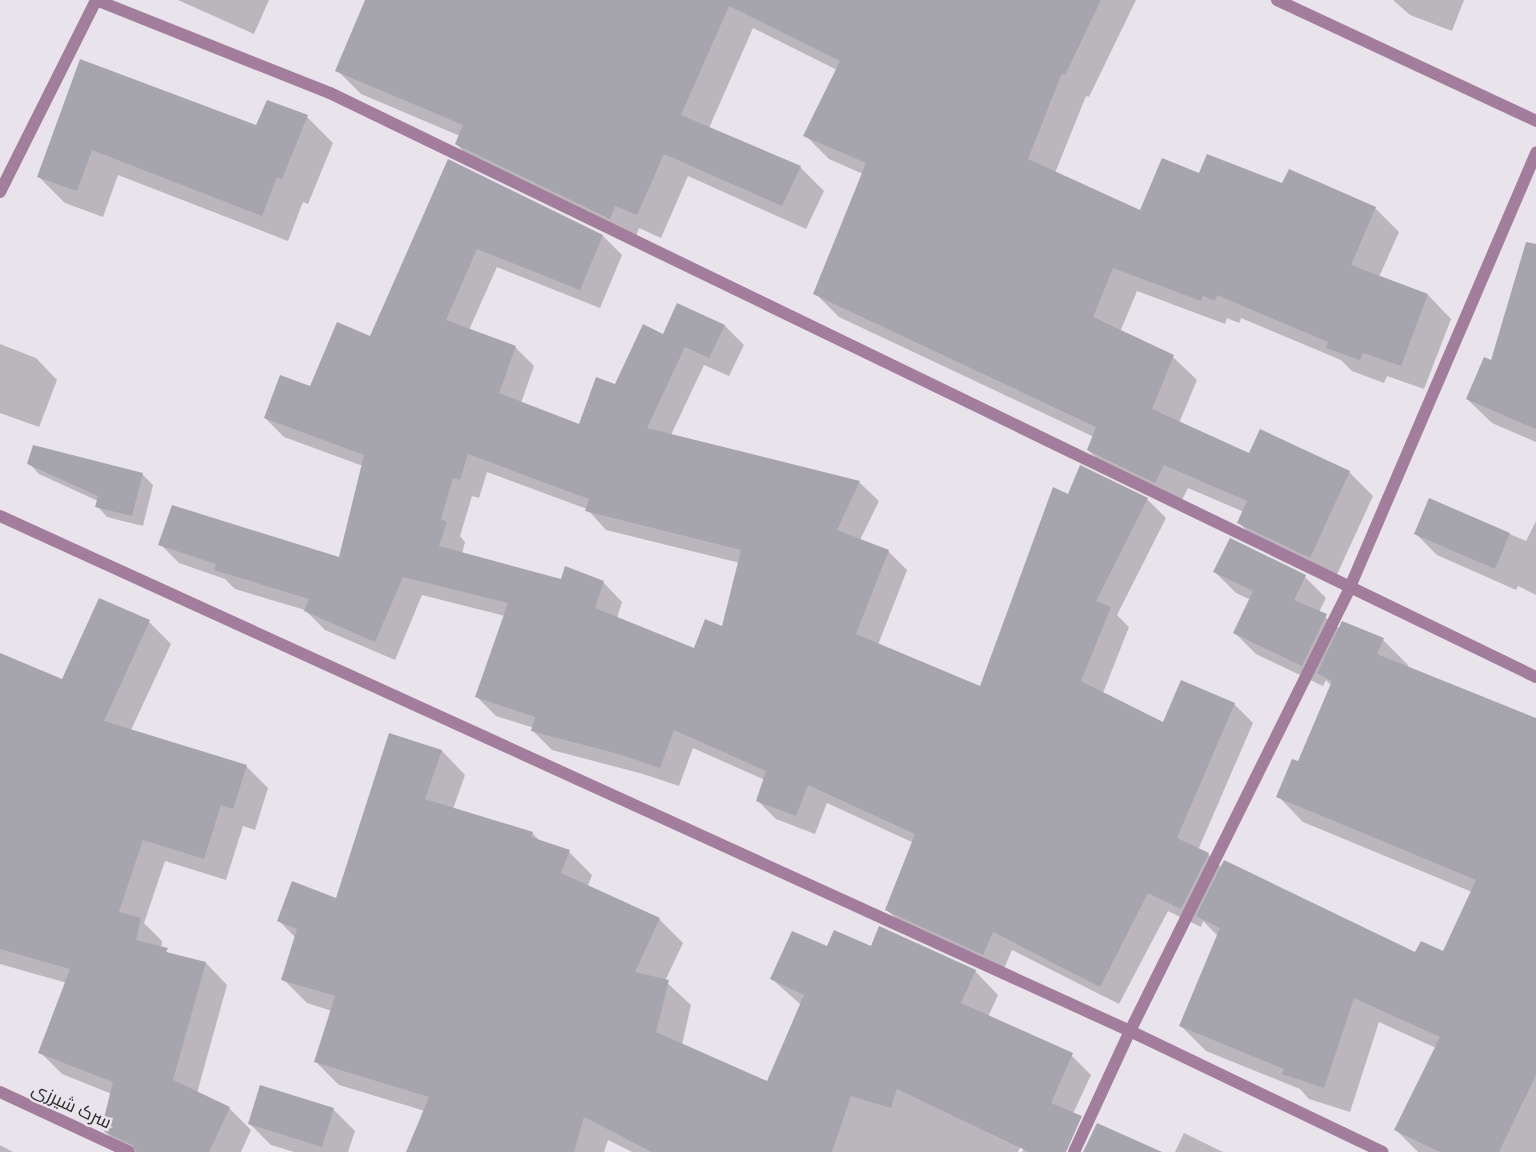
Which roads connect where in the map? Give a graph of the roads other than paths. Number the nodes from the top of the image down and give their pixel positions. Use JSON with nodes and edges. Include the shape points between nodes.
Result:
{"nodes":[{"id":1,"x":96,"y":0,"type":"edge"},
{"id":2,"x":1277,"y":0,"type":"edge"},
{"id":3,"x":1536,"y":121,"type":"edge"},
{"id":4,"x":1536,"y":152,"type":"edge"},
{"id":5,"x":0,"y":192,"type":"edge"},
{"id":6,"x":0,"y":516,"type":"edge"},
{"id":7,"x":1350,"y":587,"type":"junction"},
{"id":8,"x":1536,"y":677,"type":"edge"},
{"id":9,"x":1130,"y":1031,"type":"junction"},
{"id":10,"x":0,"y":1092,"type":"edge"},
{"id":11,"x":129,"y":1152,"type":"edge"},
{"id":12,"x":1074,"y":1152,"type":"edge"},
{"id":13,"x":1383,"y":1152,"type":"edge"}],
"edges":[{"from":1,"to":5,"type":"street"},
{"from":1,"to":7,"type":"street","via":[[330,93]]},
{"from":2,"to":3,"type":"street"},
{"from":4,"to":7,"type":"street"},
{"from":6,"to":9,"type":"street"},
{"from":7,"to":8,"type":"street"},
{"from":7,"to":9,"type":"street"},
{"from":9,"to":12,"type":"street"},
{"from":9,"to":13,"type":"street"},
{"from":10,"to":11,"type":"street","name":"سرک شیرزی"}]}
